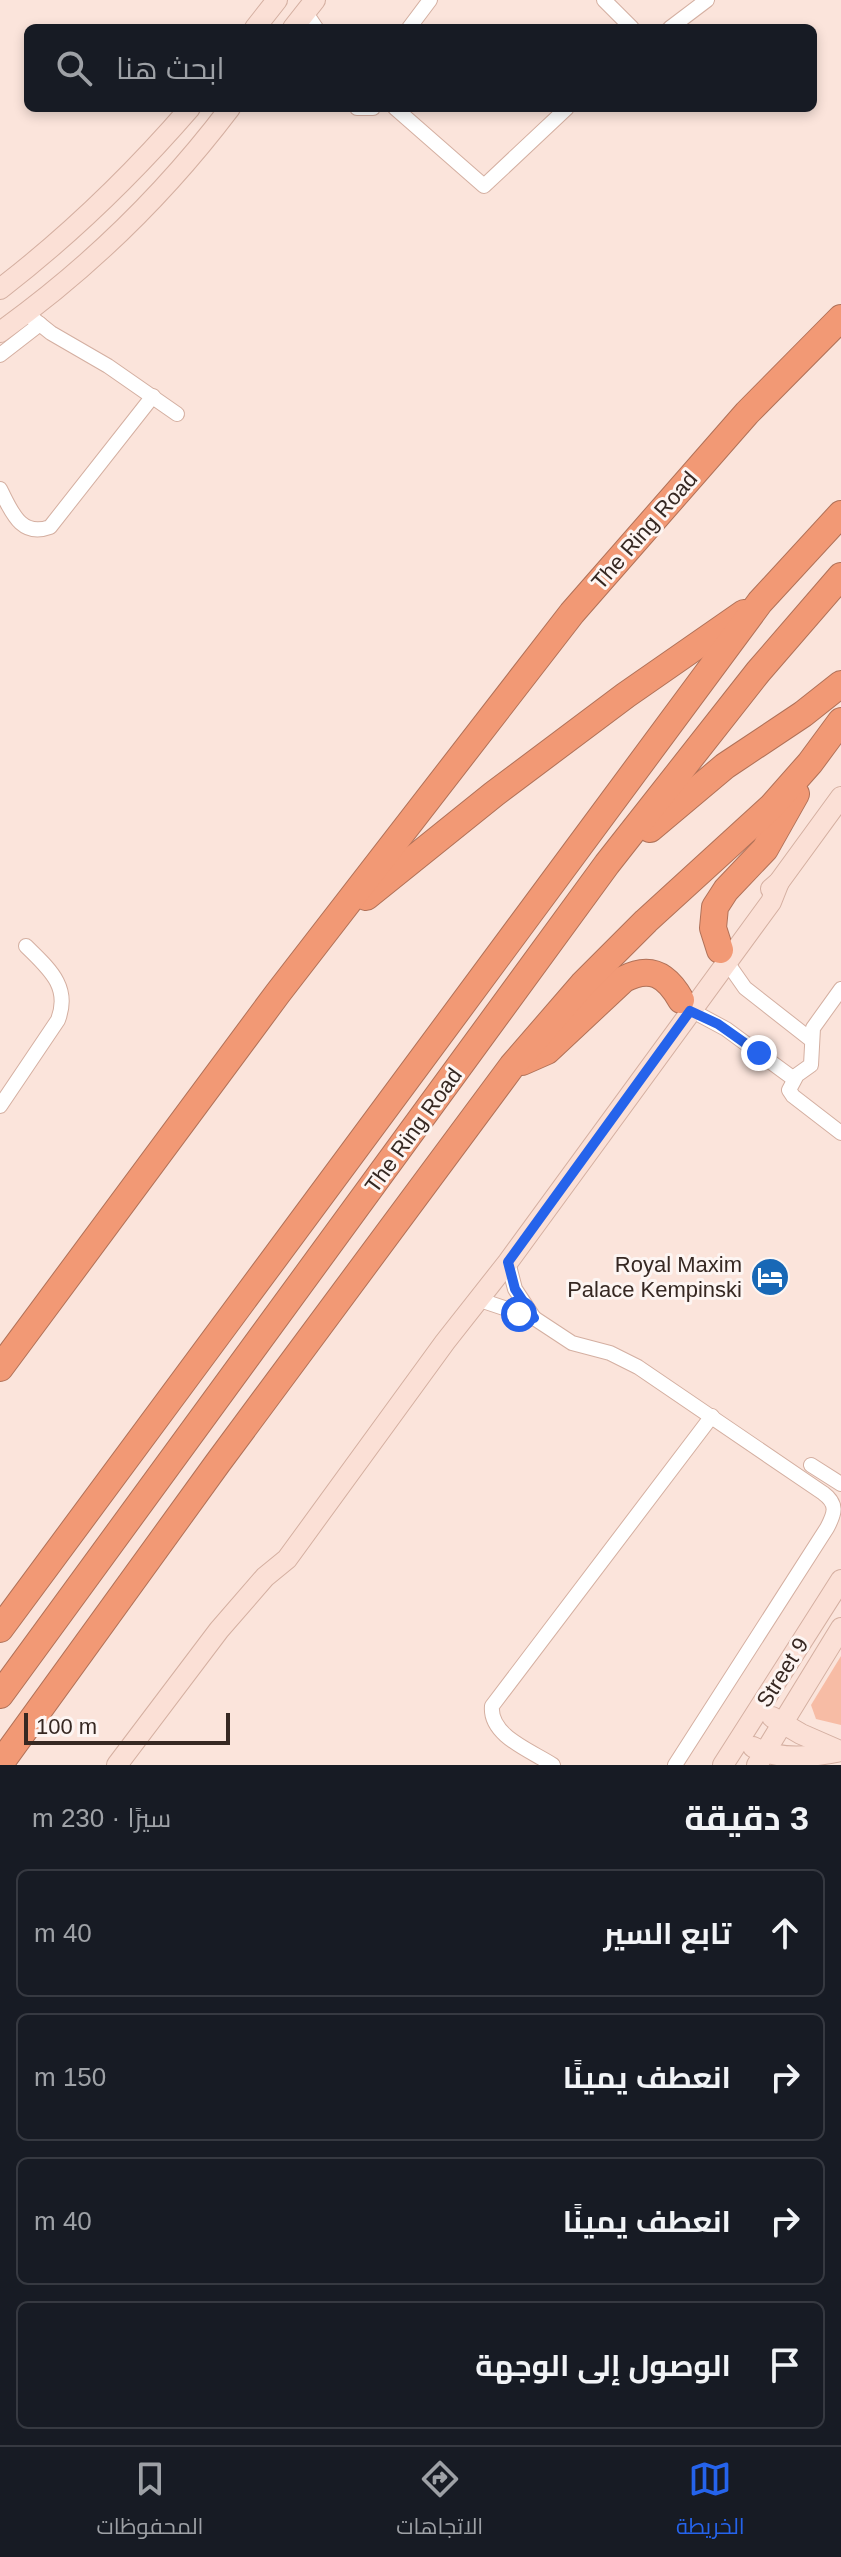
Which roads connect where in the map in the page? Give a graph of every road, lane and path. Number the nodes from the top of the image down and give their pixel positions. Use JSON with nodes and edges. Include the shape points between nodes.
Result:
{"nodes":[{"id":1,"x":277,"y":0,"type":"edge"},
{"id":2,"x":430,"y":0,"type":"edge"},
{"id":3,"x":604,"y":0,"type":"edge"},
{"id":4,"x":707,"y":0,"type":"edge"},
{"id":5,"x":258,"y":24,"type":"edge"},
{"id":6,"x":412,"y":24,"type":"edge"},
{"id":7,"x":628,"y":24,"type":"edge"},
{"id":8,"x":675,"y":24,"type":"edge"},
{"id":9,"x":187,"y":112,"type":"edge"},
{"id":10,"x":227,"y":112,"type":"edge"},
{"id":11,"x":400,"y":112,"type":"edge"},
{"id":12,"x":563,"y":112,"type":"edge"},
{"id":13,"x":0,"y":289,"type":"edge"},
{"id":14,"x":33,"y":318,"type":"junction"},
{"id":15,"x":841,"y":318,"type":"edge"},
{"id":16,"x":0,"y":332,"type":"edge"},
{"id":17,"x":0,"y":355,"type":"edge"},
{"id":18,"x":153,"y":396,"type":"junction"},
{"id":19,"x":177,"y":414,"type":"dead end"},
{"id":20,"x":0,"y":489,"type":"edge"},
{"id":21,"x":841,"y":514,"type":"edge"},
{"id":22,"x":841,"y":576,"type":"edge"},
{"id":23,"x":760,"y":602,"type":"junction"},
{"id":24,"x":841,"y":684,"type":"edge"},
{"id":25,"x":841,"y":721,"type":"edge"},
{"id":26,"x":810,"y":763,"type":"junction"},
{"id":27,"x":841,"y":797,"type":"edge"},
{"id":28,"x":607,"y":864,"type":"junction"},
{"id":29,"x":324,"y":933,"type":"junction"},
{"id":30,"x":26,"y":946,"type":"dead end"},
{"id":31,"x":722,"y":956,"type":"junction"},
{"id":32,"x":841,"y":989,"type":"edge"},
{"id":33,"x":685,"y":1005,"type":"junction"},
{"id":34,"x":810,"y":1039,"type":"junction"},
{"id":35,"x":512,"y":1066,"type":"junction"},
{"id":36,"x":794,"y":1079,"type":"junction"},
{"id":37,"x":0,"y":1106,"type":"edge"},
{"id":38,"x":841,"y":1133,"type":"edge"},
{"id":39,"x":503,"y":1257,"type":"junction"},
{"id":40,"x":480,"y":1300,"type":"junction"},
{"id":41,"x":534,"y":1318,"type":"junction"},
{"id":42,"x":0,"y":1368,"type":"edge"},
{"id":43,"x":712,"y":1416,"type":"junction"},
{"id":44,"x":811,"y":1465,"type":"dead end"},
{"id":45,"x":841,"y":1484,"type":"edge"},
{"id":46,"x":265,"y":1577,"type":"junction"},
{"id":47,"x":841,"y":1580,"type":"edge"},
{"id":48,"x":841,"y":1628,"type":"edge"},
{"id":49,"x":0,"y":1629,"type":"edge"},
{"id":50,"x":794,"y":1653,"type":"junction"},
{"id":51,"x":816,"y":1668,"type":"junction"},
{"id":52,"x":0,"y":1695,"type":"edge"},
{"id":53,"x":759,"y":1709,"type":"junction"},
{"id":54,"x":782,"y":1724,"type":"junction"},
{"id":55,"x":739,"y":1740,"type":"junction"},
{"id":56,"x":841,"y":1751,"type":"edge"},
{"id":57,"x":760,"y":1759,"type":"edge"},
{"id":58,"x":0,"y":1764,"type":"edge"},
{"id":59,"x":117,"y":1765,"type":"edge"},
{"id":60,"x":553,"y":1765,"type":"edge"},
{"id":61,"x":675,"y":1765,"type":"edge"},
{"id":62,"x":723,"y":1765,"type":"edge"}],
"edges":[{"from":1,"to":5,"type":"street"},
{"from":2,"to":6,"type":"street"},
{"from":3,"to":7,"type":"street"},
{"from":4,"to":8,"type":"street"},
{"from":9,"to":13,"type":"street","via":[[90,214]]},
{"from":10,"to":14,"type":"street","via":[[139,214]]},
{"from":11,"to":12,"type":"street","via":[[484,186]]},
{"from":14,"to":16,"type":"street"},
{"from":14,"to":17,"type":"street"},
{"from":14,"to":18,"type":"street"},
{"from":15,"to":29,"type":"highway","name":"The Ring Road","via":[[747,413],[572,613]]},
{"from":18,"to":19,"type":"street"},
{"from":18,"to":20,"type":"street","via":[[50,527],[23,527]]},
{"from":21,"to":23,"type":"highway","name":"The Ring Road"},
{"from":22,"to":28,"type":"highway","name":"The Ring Road"},
{"from":23,"to":29,"type":"highway","via":[[506,785]]},
{"from":23,"to":49,"type":"highway","name":"The Ring Road"},
{"from":24,"to":28,"type":"highway","via":[[725,766]]},
{"from":25,"to":26,"type":"highway","name":"The Ring Road"},
{"from":26,"to":31,"type":"highway","via":[[773,837],[715,907],[713,928]]},
{"from":26,"to":35,"type":"highway","name":"The Ring Road","via":[[772,806],[583,984]]},
{"from":27,"to":31,"type":"street"},
{"from":28,"to":52,"type":"highway","name":"The Ring Road"},
{"from":29,"to":42,"type":"highway","name":"The Ring Road"},
{"from":30,"to":37,"type":"street","via":[[57,978],[63,1004],[58,1020]]},
{"from":31,"to":33,"type":"street"},
{"from":31,"to":34,"type":"street","via":[[745,988]]},
{"from":32,"to":34,"type":"street"},
{"from":33,"to":35,"type":"highway","via":[[659,975],[637,972],[547,1051]]},
{"from":33,"to":36,"type":"street"},
{"from":33,"to":39,"type":"street"},
{"from":34,"to":36,"type":"street","via":[[813,1061]]},
{"from":35,"to":58,"type":"highway","name":"The Ring Road"},
{"from":36,"to":38,"type":"street","via":[[790,1093]]},
{"from":39,"to":40,"type":"street"},
{"from":39,"to":41,"type":"street"},
{"from":39,"to":46,"type":"street","via":[[279,1551]]},
{"from":40,"to":41,"type":"street"},
{"from":40,"to":46,"type":"street","via":[[287,1559]]},
{"from":41,"to":43,"type":"street","via":[[572,1343],[638,1367]]},
{"from":43,"to":60,"type":"street","via":[[492,1706],[499,1731]]},
{"from":43,"to":61,"type":"street","via":[[831,1499],[835,1513]]},
{"from":44,"to":45,"type":"street"},
{"from":46,"to":59,"type":"street"},
{"from":47,"to":50,"type":"street","name":"Street 9"},
{"from":48,"to":51,"type":"street","name":"Street 9"},
{"from":50,"to":51,"type":"street"},
{"from":50,"to":53,"type":"street","name":"Street 9"},
{"from":51,"to":54,"type":"street","name":"Street 9"},
{"from":53,"to":54,"type":"street"},
{"from":53,"to":55,"type":"street","name":"Street 9"},
{"from":54,"to":56,"type":"street"},
{"from":54,"to":57,"type":"street","name":"Street 9"},
{"from":55,"to":57,"type":"street"},
{"from":55,"to":62,"type":"street","name":"Street 9"},
{"from":56,"to":57,"type":"street"}]}
